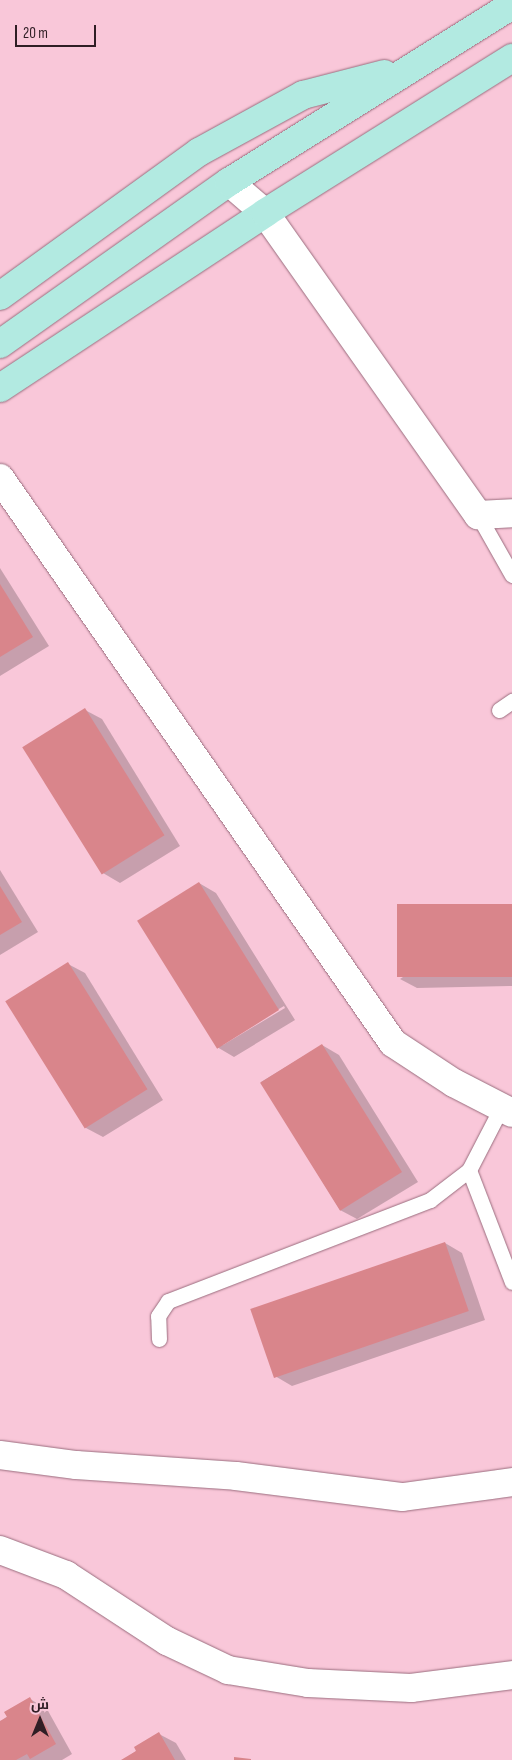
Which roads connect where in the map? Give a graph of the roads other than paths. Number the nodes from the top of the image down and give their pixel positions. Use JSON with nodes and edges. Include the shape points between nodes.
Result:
{"nodes":[{"id":1,"x":512,"y":5,"type":"edge"},
{"id":2,"x":512,"y":58,"type":"edge"},
{"id":3,"x":410,"y":67,"type":"junction"},
{"id":4,"x":229,"y":182,"type":"junction"},
{"id":5,"x":265,"y":214,"type":"junction"},
{"id":6,"x":0,"y":296,"type":"edge"},
{"id":7,"x":0,"y":344,"type":"edge"},
{"id":8,"x":0,"y":388,"type":"edge"},
{"id":9,"x":0,"y":478,"type":"edge"},
{"id":10,"x":512,"y":513,"type":"edge"},
{"id":11,"x":478,"y":515,"type":"junction"},
{"id":12,"x":512,"y":575,"type":"edge"},
{"id":13,"x":512,"y":701,"type":"edge"},
{"id":14,"x":498,"y":710,"type":"dead end"},
{"id":15,"x":506,"y":1111,"type":"edge"},
{"id":16,"x":469,"y":1170,"type":"junction"},
{"id":17,"x":512,"y":1282,"type":"edge"},
{"id":18,"x":158,"y":1339,"type":"dead end"},
{"id":19,"x":0,"y":1455,"type":"edge"},
{"id":20,"x":512,"y":1482,"type":"edge"},
{"id":21,"x":0,"y":1550,"type":"edge"},
{"id":22,"x":512,"y":1675,"type":"edge"}],
"edges":[{"from":1,"to":3,"type":"street"},
{"from":2,"to":5,"type":"street"},
{"from":3,"to":4,"type":"street"},
{"from":3,"to":6,"type":"street","via":[[303,96],[199,152]]},
{"from":4,"to":5,"type":"street"},
{"from":4,"to":7,"type":"street"},
{"from":5,"to":8,"type":"street"},
{"from":5,"to":11,"type":"street"},
{"from":9,"to":15,"type":"street","via":[[393,1043]]},
{"from":10,"to":11,"type":"street"},
{"from":11,"to":12,"type":"lane"},
{"from":13,"to":14,"type":"lane"},
{"from":15,"to":16,"type":"lane"},
{"from":16,"to":17,"type":"lane"},
{"from":16,"to":18,"type":"lane","via":[[430,1200],[168,1301],[158,1316]]},
{"from":19,"to":20,"type":"street","via":[[236,1476],[403,1497]]},
{"from":21,"to":22,"type":"street","via":[[66,1575],[167,1641],[228,1670],[308,1683],[411,1688]]}]}
